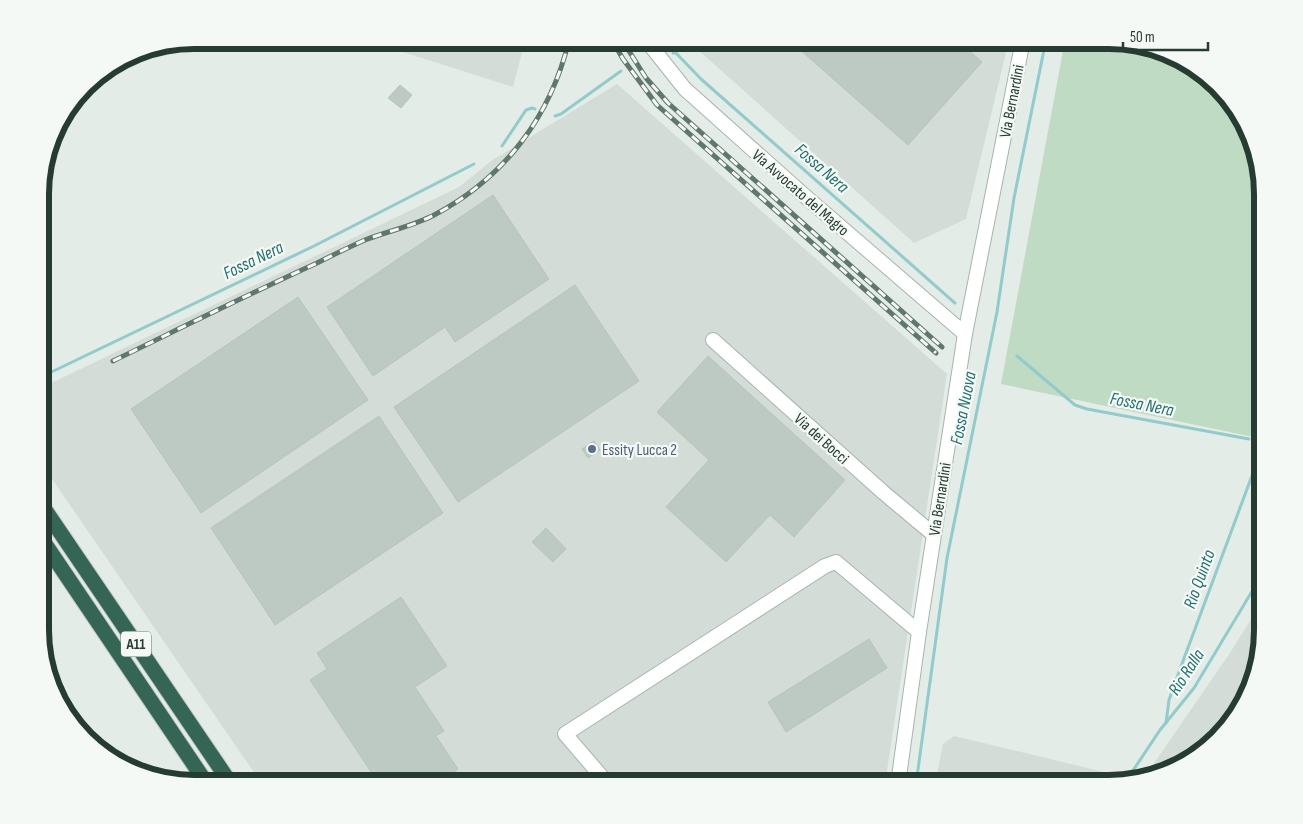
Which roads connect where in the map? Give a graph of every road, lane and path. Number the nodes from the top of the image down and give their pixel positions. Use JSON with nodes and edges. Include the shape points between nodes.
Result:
{"nodes":[{"id":1,"x":653,"y":49,"type":"edge"},
{"id":2,"x":1021,"y":49,"type":"edge"},
{"id":3,"x":965,"y":334,"type":"junction"},
{"id":4,"x":713,"y":340,"type":"dead end"},
{"id":5,"x":49,"y":516,"type":"edge"},
{"id":6,"x":933,"y":534,"type":"junction"},
{"id":7,"x":49,"y":550,"type":"edge"},
{"id":8,"x":918,"y":632,"type":"junction"},
{"id":9,"x":201,"y":775,"type":"edge"},
{"id":10,"x":224,"y":775,"type":"edge"},
{"id":11,"x":600,"y":775,"type":"edge"},
{"id":12,"x":899,"y":775,"type":"edge"}],
"edges":[{"from":1,"to":3,"type":"street","name":"Via Avvocato del Magro","via":[[685,89]]},
{"from":2,"to":3,"type":"street","name":"Via Bernardini"},
{"from":3,"to":6,"type":"street","name":"Via Bernardini"},
{"from":4,"to":6,"type":"street","name":"Via dei Bocci"},
{"from":5,"to":10,"type":"highway","number":"A11"},
{"from":6,"to":8,"type":"street","name":"Via Bernardini"},
{"from":7,"to":9,"type":"highway","number":"A11"},
{"from":8,"to":11,"type":"street","via":[[836,562],[825,566],[565,734]]},
{"from":8,"to":12,"type":"street","name":"Via Bernardini"}]}
